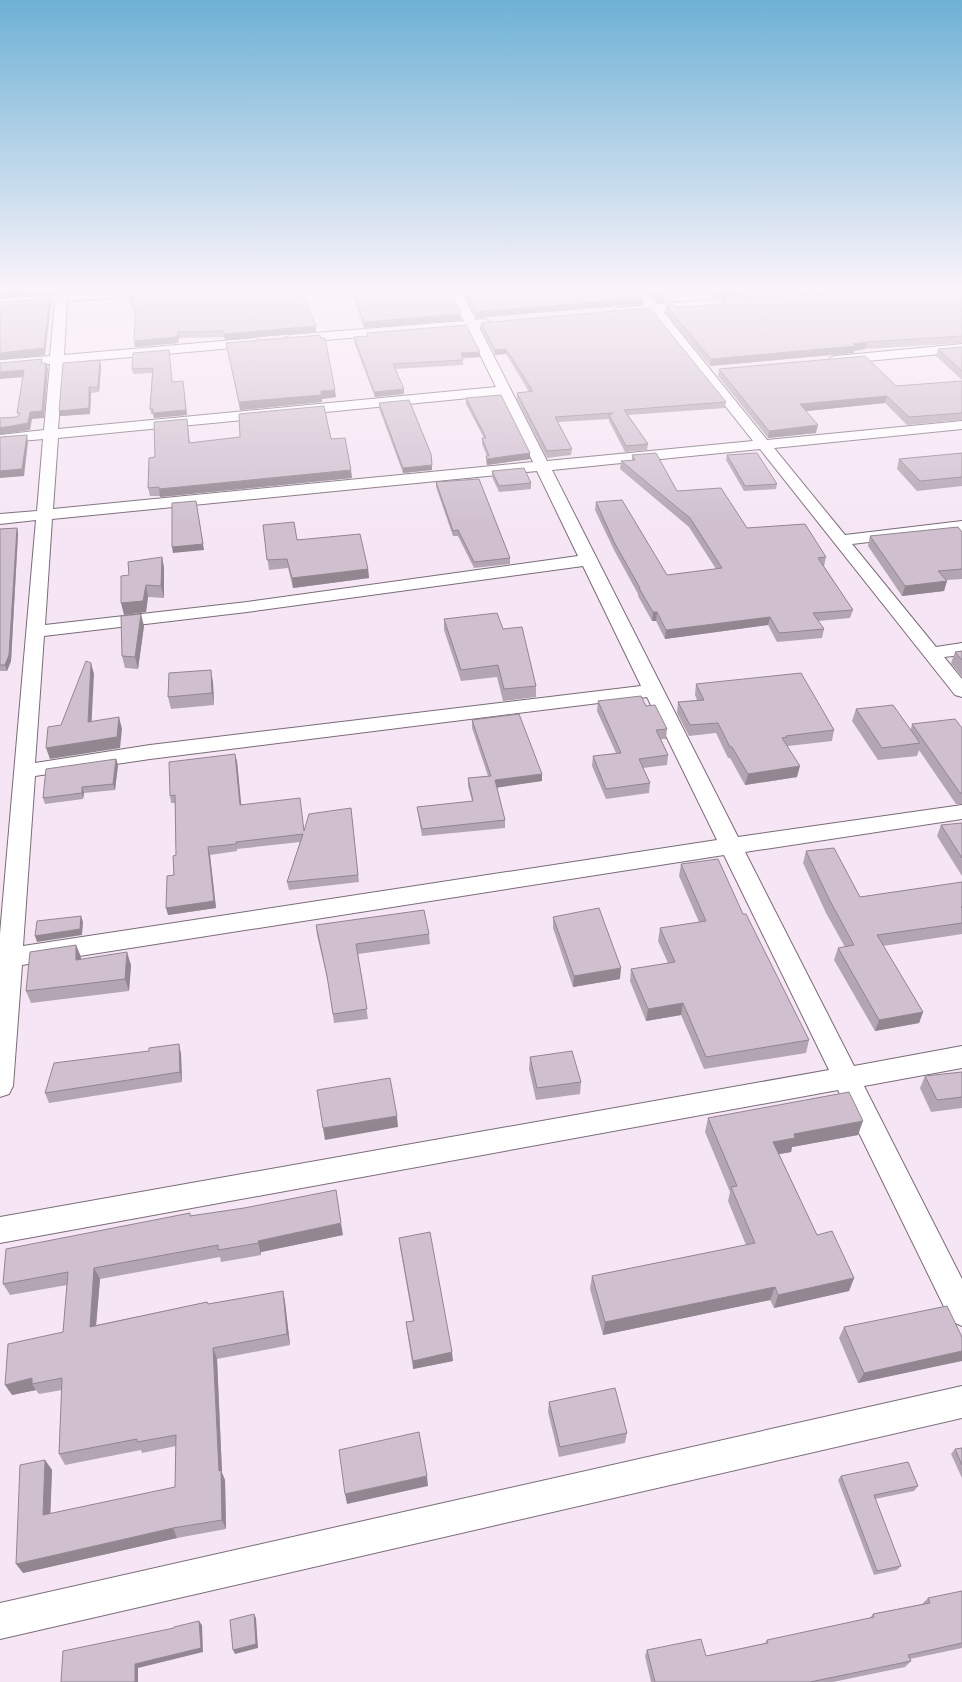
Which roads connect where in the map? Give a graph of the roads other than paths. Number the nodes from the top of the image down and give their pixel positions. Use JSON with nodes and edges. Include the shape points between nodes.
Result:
{"nodes":[{"id":1,"x":56,"y":369,"type":"edge"},
{"id":2,"x":494,"y":369,"type":"edge"},
{"id":3,"x":703,"y":369,"type":"edge"},
{"id":4,"x":721,"y":371,"type":"edge"},
{"id":5,"x":705,"y":372,"type":"junction"},
{"id":6,"x":504,"y":390,"type":"junction"},
{"id":7,"x":962,"y":425,"type":"edge"},
{"id":8,"x":51,"y":435,"type":"junction"},
{"id":9,"x":0,"y":439,"type":"edge"},
{"id":10,"x":764,"y":444,"type":"junction"},
{"id":11,"x":542,"y":466,"type":"junction"},
{"id":12,"x":45,"y":514,"type":"junction"},
{"id":13,"x":0,"y":519,"type":"edge"},
{"id":14,"x":962,"y":526,"type":"edge"},
{"id":15,"x":840,"y":540,"type":"junction"},
{"id":16,"x":589,"y":560,"type":"junction"},
{"id":17,"x":36,"y":632,"type":"junction"},
{"id":18,"x":962,"y":648,"type":"edge"},
{"id":19,"x":931,"y":653,"type":"junction"},
{"id":20,"x":653,"y":690,"type":"junction"},
{"id":21,"x":962,"y":691,"type":"edge"},
{"id":22,"x":25,"y":771,"type":"junction"},
{"id":23,"x":962,"y":812,"type":"edge"},
{"id":24,"x":731,"y":846,"type":"junction"},
{"id":25,"x":5,"y":958,"type":"edge"},
{"id":26,"x":962,"y":1057,"type":"edge"},
{"id":27,"x":846,"y":1078,"type":"junction"},
{"id":28,"x":0,"y":1086,"type":"edge"},
{"id":29,"x":0,"y":1230,"type":"edge"},
{"id":30,"x":962,"y":1311,"type":"edge"},
{"id":31,"x":962,"y":1402,"type":"edge"},
{"id":32,"x":0,"y":1621,"type":"edge"}],
"edges":[{"from":1,"to":8,"type":"street"},
{"from":2,"to":6,"type":"street"},
{"from":3,"to":5,"type":"street"},
{"from":4,"to":5,"type":"street"},
{"from":5,"to":10,"type":"street"},
{"from":6,"to":8,"type":"street"},
{"from":6,"to":11,"type":"street"},
{"from":7,"to":10,"type":"street"},
{"from":8,"to":9,"type":"street"},
{"from":8,"to":12,"type":"street"},
{"from":10,"to":11,"type":"street"},
{"from":10,"to":15,"type":"street"},
{"from":11,"to":12,"type":"street"},
{"from":11,"to":16,"type":"street"},
{"from":12,"to":13,"type":"street"},
{"from":12,"to":17,"type":"street"},
{"from":14,"to":15,"type":"street"},
{"from":15,"to":19,"type":"street"},
{"from":16,"to":17,"type":"street","via":[[247,607]]},
{"from":16,"to":20,"type":"street"},
{"from":17,"to":22,"type":"street"},
{"from":18,"to":19,"type":"street"},
{"from":19,"to":21,"type":"street"},
{"from":20,"to":22,"type":"street","via":[[150,752]]},
{"from":20,"to":24,"type":"street"},
{"from":22,"to":25,"type":"street"},
{"from":23,"to":24,"type":"street"},
{"from":24,"to":25,"type":"street"},
{"from":24,"to":27,"type":"street"},
{"from":25,"to":28,"type":"street"},
{"from":26,"to":27,"type":"street"},
{"from":27,"to":29,"type":"street"},
{"from":27,"to":30,"type":"street"},
{"from":31,"to":32,"type":"street"}]}
